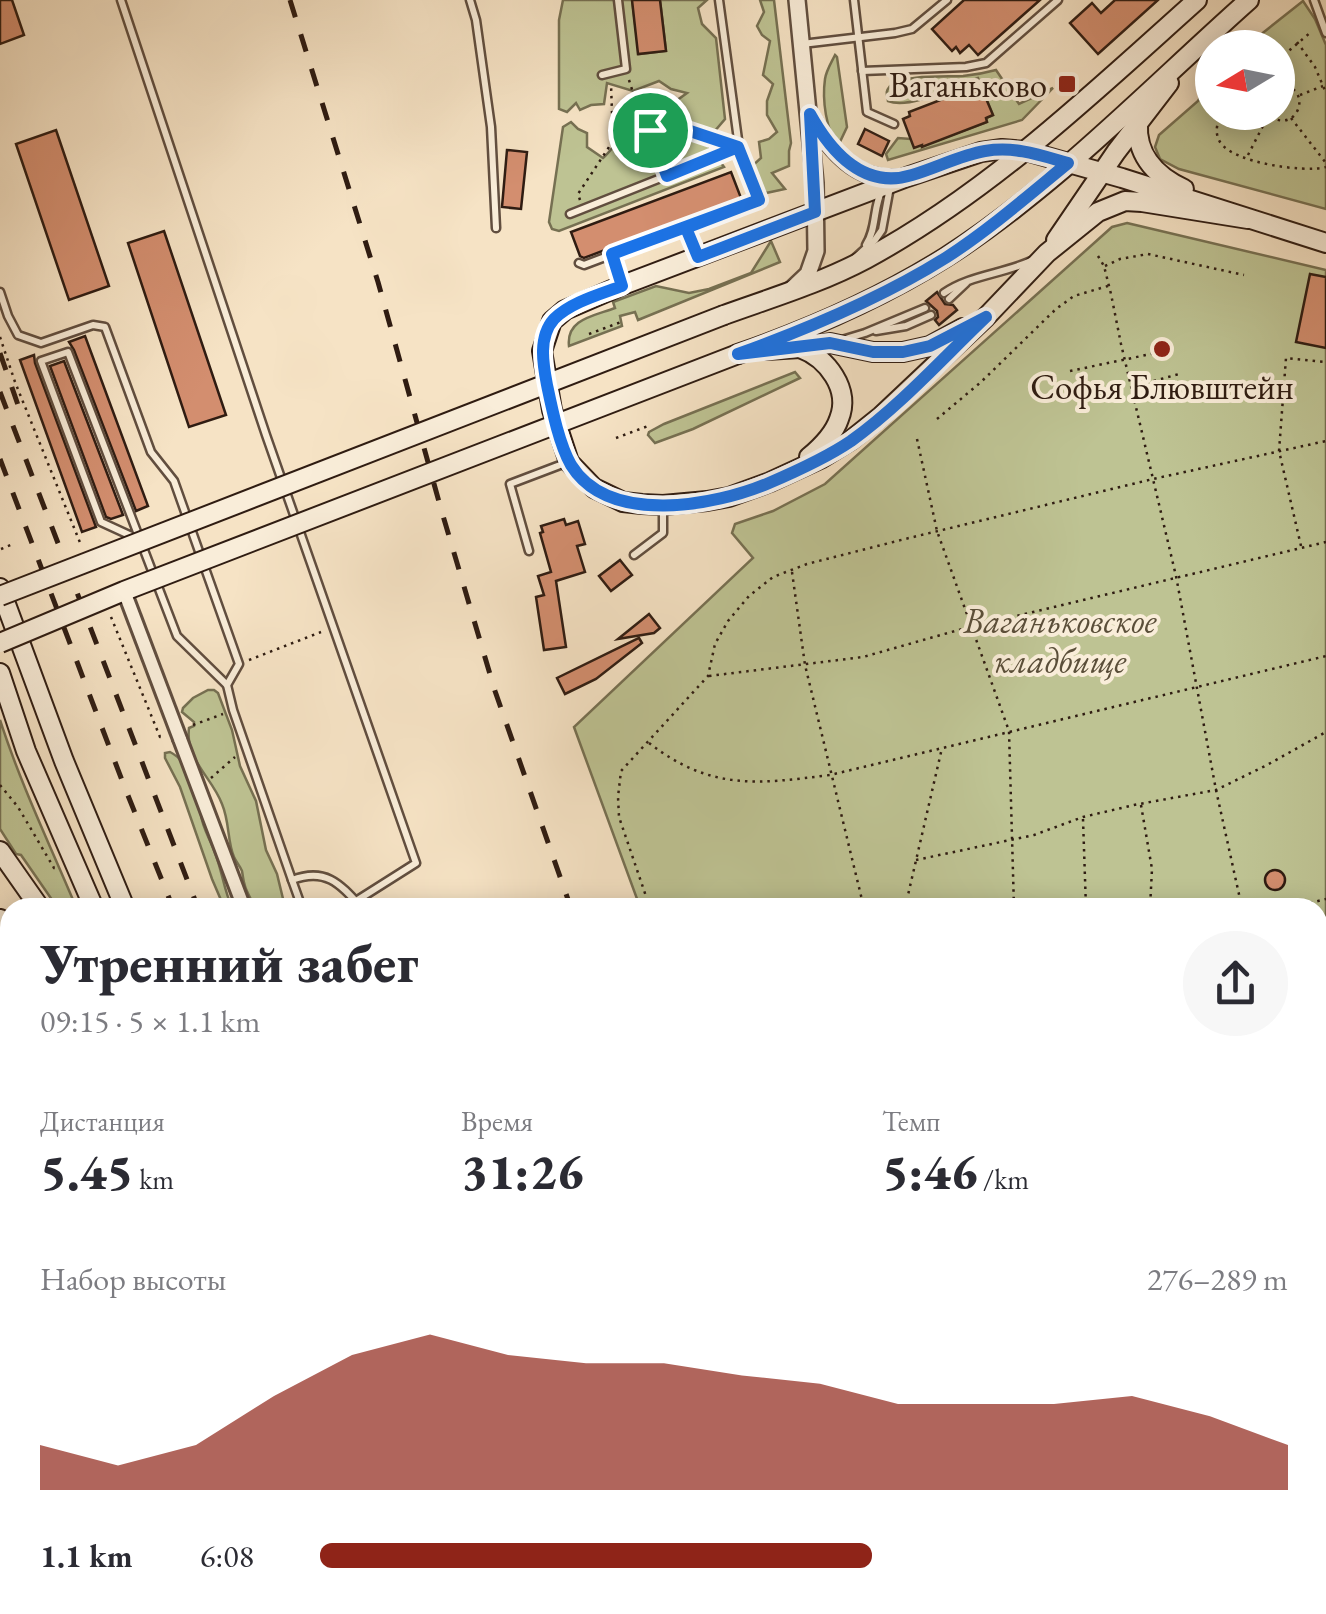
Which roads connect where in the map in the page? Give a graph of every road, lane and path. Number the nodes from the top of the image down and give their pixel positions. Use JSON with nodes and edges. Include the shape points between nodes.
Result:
{"nodes":[{"id":1,"x":121,"y":0,"type":"edge"},
{"id":2,"x":470,"y":0,"type":"edge"},
{"id":3,"x":618,"y":0,"type":"edge"},
{"id":4,"x":719,"y":0,"type":"edge"},
{"id":5,"x":797,"y":0,"type":"edge"},
{"id":6,"x":854,"y":0,"type":"edge"},
{"id":7,"x":948,"y":0,"type":"edge"},
{"id":8,"x":1058,"y":0,"type":"edge"},
{"id":9,"x":1197,"y":0,"type":"edge"},
{"id":10,"x":1249,"y":0,"type":"edge"},
{"id":11,"x":1314,"y":0,"type":"edge"},
{"id":12,"x":937,"y":10,"type":"junction"},
{"id":13,"x":944,"y":18,"type":"dead end"},
{"id":14,"x":1324,"y":29,"type":"edge"},
{"id":15,"x":1215,"y":30,"type":"edge"},
{"id":16,"x":858,"y":37,"type":"junction"},
{"id":17,"x":1297,"y":42,"type":"joint"},
{"id":18,"x":802,"y":44,"type":"junction"},
{"id":19,"x":1195,"y":48,"type":"edge"},
{"id":20,"x":1195,"y":51,"type":"edge"},
{"id":21,"x":626,"y":69,"type":"junction"},
{"id":22,"x":862,"y":70,"type":"junction"},
{"id":23,"x":602,"y":75,"type":"dead end"},
{"id":24,"x":1323,"y":86,"type":"junction"},
{"id":25,"x":1295,"y":92,"type":"edge"},
{"id":26,"x":1326,"y":93,"type":"edge"},
{"id":27,"x":1298,"y":96,"type":"junction"},
{"id":28,"x":635,"y":99,"type":"junction"},
{"id":29,"x":1295,"y":112,"type":"edge"},
{"id":30,"x":810,"y":114,"type":"junction"},
{"id":31,"x":657,"y":120,"type":"junction"},
{"id":32,"x":1138,"y":123,"type":"junction"},
{"id":33,"x":1295,"y":123,"type":"edge"},
{"id":34,"x":894,"y":124,"type":"dead end"},
{"id":35,"x":650,"y":130,"type":"junction"},
{"id":36,"x":1217,"y":130,"type":"edge"},
{"id":37,"x":1259,"y":130,"type":"edge"},
{"id":38,"x":738,"y":147,"type":"junction"},
{"id":39,"x":1026,"y":150,"type":"junction"},
{"id":40,"x":1247,"y":158,"type":"junction"},
{"id":41,"x":1068,"y":163,"type":"junction"},
{"id":42,"x":1326,"y":165,"type":"edge"},
{"id":43,"x":1101,"y":172,"type":"junction"},
{"id":44,"x":667,"y":176,"type":"junction"},
{"id":45,"x":899,"y":181,"type":"junction"},
{"id":46,"x":583,"y":209,"type":"junction"},
{"id":47,"x":815,"y":212,"type":"junction"},
{"id":48,"x":570,"y":214,"type":"dead end"},
{"id":49,"x":1248,"y":219,"type":"junction"},
{"id":50,"x":496,"y":228,"type":"dead end"},
{"id":51,"x":686,"y":228,"type":"junction"},
{"id":52,"x":1326,"y":243,"type":"edge"},
{"id":53,"x":1047,"y":253,"type":"junction"},
{"id":54,"x":612,"y":254,"type":"junction"},
{"id":55,"x":1098,"y":256,"type":"dead end"},
{"id":56,"x":698,"y":257,"type":"junction"},
{"id":57,"x":579,"y":263,"type":"dead end"},
{"id":58,"x":1104,"y":266,"type":"junction"},
{"id":59,"x":844,"y":269,"type":"junction"},
{"id":60,"x":1244,"y":275,"type":"dead end"},
{"id":61,"x":622,"y":286,"type":"junction"},
{"id":62,"x":1109,"y":286,"type":"junction"},
{"id":63,"x":0,"y":292,"type":"edge"},
{"id":64,"x":788,"y":292,"type":"junction"},
{"id":65,"x":946,"y":296,"type":"dead end"},
{"id":66,"x":928,"y":312,"type":"dead end"},
{"id":67,"x":986,"y":317,"type":"junction"},
{"id":68,"x":622,"y":322,"type":"dead end"},
{"id":69,"x":589,"y":334,"type":"dead end"},
{"id":70,"x":830,"y":343,"type":"junction"},
{"id":71,"x":800,"y":348,"type":"junction"},
{"id":72,"x":1170,"y":350,"type":"dead end"},
{"id":73,"x":738,"y":354,"type":"junction"},
{"id":74,"x":1125,"y":359,"type":"junction"},
{"id":75,"x":1326,"y":362,"type":"edge"},
{"id":76,"x":1070,"y":371,"type":"dead end"},
{"id":77,"x":1179,"y":374,"type":"dead end"},
{"id":78,"x":1131,"y":388,"type":"junction"},
{"id":79,"x":938,"y":419,"type":"dead end"},
{"id":80,"x":648,"y":426,"type":"dead end"},
{"id":81,"x":616,"y":438,"type":"dead end"},
{"id":82,"x":917,"y":439,"type":"dead end"},
{"id":83,"x":1326,"y":441,"type":"edge"},
{"id":84,"x":1279,"y":451,"type":"junction"},
{"id":85,"x":569,"y":462,"type":"junction"},
{"id":86,"x":788,"y":474,"type":"junction"},
{"id":87,"x":1153,"y":478,"type":"junction"},
{"id":88,"x":663,"y":505,"type":"junction"},
{"id":89,"x":937,"y":531,"type":"junction"},
{"id":90,"x":139,"y":539,"type":"junction"},
{"id":91,"x":1326,"y":542,"type":"edge"},
{"id":92,"x":13,"y":544,"type":"dead end"},
{"id":93,"x":1302,"y":548,"type":"junction"},
{"id":94,"x":1,"y":549,"type":"edge"},
{"id":95,"x":529,"y":552,"type":"dead end"},
{"id":96,"x":634,"y":555,"type":"dead end"},
{"id":97,"x":792,"y":570,"type":"junction"},
{"id":98,"x":1176,"y":576,"type":"junction"},
{"id":99,"x":0,"y":592,"type":"edge"},
{"id":100,"x":124,"y":592,"type":"junction"},
{"id":101,"x":332,"y":627,"type":"junction"},
{"id":102,"x":971,"y":627,"type":"junction"},
{"id":103,"x":0,"y":629,"type":"edge"},
{"id":104,"x":0,"y":644,"type":"edge"},
{"id":105,"x":1326,"y":656,"type":"edge"},
{"id":106,"x":238,"y":664,"type":"junction"},
{"id":107,"x":806,"y":665,"type":"junction"},
{"id":108,"x":0,"y":674,"type":"edge"},
{"id":109,"x":708,"y":676,"type":"junction"},
{"id":110,"x":226,"y":685,"type":"junction"},
{"id":111,"x":1198,"y":685,"type":"junction"},
{"id":112,"x":1009,"y":731,"type":"junction"},
{"id":113,"x":1326,"y":732,"type":"edge"},
{"id":114,"x":648,"y":742,"type":"junction"},
{"id":115,"x":943,"y":747,"type":"junction"},
{"id":116,"x":246,"y":748,"type":"junction"},
{"id":117,"x":830,"y":774,"type":"junction"},
{"id":118,"x":206,"y":783,"type":"dead end"},
{"id":119,"x":0,"y":786,"type":"edge"},
{"id":120,"x":1216,"y":790,"type":"junction"},
{"id":121,"x":1141,"y":804,"type":"junction"},
{"id":122,"x":1083,"y":817,"type":"junction"},
{"id":123,"x":1012,"y":840,"type":"junction"},
{"id":124,"x":0,"y":850,"type":"edge"},
{"id":125,"x":916,"y":860,"type":"junction"},
{"id":126,"x":60,"y":868,"type":"dead end"},
{"id":127,"x":292,"y":880,"type":"junction"},
{"id":128,"x":33,"y":898,"type":"edge"},
{"id":129,"x":90,"y":898,"type":"edge"},
{"id":130,"x":121,"y":898,"type":"edge"},
{"id":131,"x":240,"y":898,"type":"edge"},
{"id":132,"x":298,"y":898,"type":"edge"},
{"id":133,"x":351,"y":898,"type":"edge"},
{"id":134,"x":368,"y":898,"type":"edge"},
{"id":135,"x":647,"y":898,"type":"edge"},
{"id":136,"x":861,"y":898,"type":"edge"},
{"id":137,"x":907,"y":898,"type":"edge"},
{"id":138,"x":1014,"y":898,"type":"edge"},
{"id":139,"x":1086,"y":898,"type":"edge"},
{"id":140,"x":1151,"y":898,"type":"edge"},
{"id":141,"x":1240,"y":898,"type":"edge"}],
"edges":[{"from":1,"to":101,"type":"lane"},
{"from":2,"to":50,"type":"lane","via":[[491,127]]},
{"from":3,"to":21,"type":"lane"},
{"from":4,"to":38,"type":"lane"},
{"from":5,"to":18,"type":"street"},
{"from":6,"to":16,"type":"lane"},
{"from":7,"to":12,"type":"lane"},
{"from":8,"to":22,"type":"lane","via":[[986,62]]},
{"from":9,"to":39,"type":"main road"},
{"from":10,"to":15,"type":"main road"},
{"from":11,"to":14,"type":"lane"},
{"from":12,"to":13,"type":"lane"},
{"from":12,"to":16,"type":"lane","via":[[912,29]]},
{"from":14,"to":17,"type":"path"},
{"from":16,"to":18,"type":"lane"},
{"from":16,"to":22,"type":"lane"},
{"from":17,"to":24,"type":"path"},
{"from":18,"to":30,"type":"street"},
{"from":19,"to":41,"type":"main road"},
{"from":20,"to":32,"type":"main road"},
{"from":21,"to":23,"type":"lane"},
{"from":21,"to":28,"type":"path"},
{"from":21,"to":46,"type":"path","via":[[611,84],[612,141],[578,194]]},
{"from":22,"to":34,"type":"lane","via":[[866,112]]},
{"from":24,"to":26,"type":"path"},
{"from":24,"to":27,"type":"path"},
{"from":25,"to":27,"type":"path"},
{"from":27,"to":29,"type":"path"},
{"from":28,"to":31,"type":"path","via":[[651,102]]},
{"from":28,"to":35,"type":"path","via":[[622,112],[625,125],[634,132]]},
{"from":30,"to":45,"type":"street","via":[[856,170]]},
{"from":30,"to":47,"type":"street"},
{"from":31,"to":35,"type":"path"},
{"from":31,"to":38,"type":"path"},
{"from":32,"to":43,"type":"main road"},
{"from":32,"to":49,"type":"main road","via":[[1140,146],[1158,174]]},
{"from":33,"to":42,"type":"path"},
{"from":35,"to":44,"type":"path"},
{"from":36,"to":40,"type":"path","via":[[1224,148]]},
{"from":37,"to":40,"type":"path"},
{"from":38,"to":44,"type":"lane"},
{"from":38,"to":51,"type":"lane","via":[[759,200]]},
{"from":39,"to":41,"type":"main road"},
{"from":39,"to":45,"type":"main road","via":[[981,152]]},
{"from":39,"to":59,"type":"main road","via":[[935,218]]},
{"from":40,"to":42,"type":"path","via":[[1301,170]]},
{"from":41,"to":43,"type":"main road"},
{"from":41,"to":73,"type":"main road","via":[[988,228],[898,286]]},
{"from":43,"to":49,"type":"main road"},
{"from":43,"to":53,"type":"main road"},
{"from":44,"to":46,"type":"lane"},
{"from":45,"to":47,"type":"main road"},
{"from":45,"to":59,"type":"lane","via":[[879,196],[873,232]]},
{"from":46,"to":48,"type":"lane"},
{"from":47,"to":56,"type":"main road"},
{"from":47,"to":64,"type":"street","via":[[812,264]]},
{"from":49,"to":52,"type":"main road"},
{"from":49,"to":53,"type":"main road","via":[[1125,201],[1098,212]]},
{"from":51,"to":54,"type":"lane"},
{"from":51,"to":56,"type":"lane"},
{"from":53,"to":65,"type":"lane","via":[[971,279]]},
{"from":53,"to":67,"type":"main road"},
{"from":54,"to":57,"type":"lane"},
{"from":54,"to":61,"type":"lane"},
{"from":55,"to":58,"type":"path"},
{"from":56,"to":61,"type":"main road"},
{"from":58,"to":60,"type":"path","via":[[1148,254]]},
{"from":58,"to":62,"type":"path"},
{"from":59,"to":64,"type":"main road"},
{"from":61,"to":85,"type":"main road","via":[[565,310],[546,336],[542,351],[552,410]]},
{"from":62,"to":74,"type":"path"},
{"from":62,"to":79,"type":"path","via":[[1056,309]]},
{"from":63,"to":106,"type":"lane","via":[[18,335],[41,343],[93,325],[105,328],[151,452],[174,481]]},
{"from":64,"to":99,"type":"main road","bridge":true},
{"from":66,"to":70,"type":"lane","via":[[906,326]]},
{"from":67,"to":70,"type":"main road","via":[[917,350],[873,352]]},
{"from":67,"to":86,"type":"main road","via":[[882,416]]},
{"from":68,"to":69,"type":"path"},
{"from":70,"to":71,"type":"main road"},
{"from":71,"to":73,"type":"main road"},
{"from":71,"to":86,"type":"main road","via":[[832,371],[842,414],[817,450]]},
{"from":72,"to":74,"type":"path"},
{"from":73,"to":100,"type":"main road","bridge":true},
{"from":74,"to":76,"type":"path"},
{"from":74,"to":78,"type":"path"},
{"from":75,"to":84,"type":"path","via":[[1286,358]]},
{"from":77,"to":78,"type":"path"},
{"from":78,"to":87,"type":"path"},
{"from":80,"to":81,"type":"path"},
{"from":82,"to":89,"type":"path"},
{"from":83,"to":84,"type":"path"},
{"from":84,"to":87,"type":"path"},
{"from":84,"to":93,"type":"path"},
{"from":85,"to":88,"type":"main road","via":[[608,496]]},
{"from":85,"to":95,"type":"lane","via":[[510,484]]},
{"from":86,"to":88,"type":"main road","via":[[729,497]]},
{"from":87,"to":89,"type":"path"},
{"from":87,"to":98,"type":"path"},
{"from":88,"to":96,"type":"lane","via":[[663,534]]},
{"from":89,"to":97,"type":"path"},
{"from":89,"to":102,"type":"path"},
{"from":90,"to":90,"type":"lane","via":[[68,352],[41,361],[100,522]]},
{"from":90,"to":110,"type":"lane","via":[[177,636]]},
{"from":91,"to":93,"type":"path"},
{"from":92,"to":94,"type":"path"},
{"from":93,"to":98,"type":"path"},
{"from":97,"to":107,"type":"path"},
{"from":97,"to":109,"type":"path","via":[[749,596],[728,621],[714,644]]},
{"from":98,"to":102,"type":"path"},
{"from":98,"to":111,"type":"path"},
{"from":99,"to":130,"type":"main road"},
{"from":100,"to":103,"type":"main road","bridge":true},
{"from":100,"to":104,"type":"main road","bridge":true},
{"from":100,"to":131,"type":"street","bridge":true},
{"from":101,"to":106,"type":"path"},
{"from":101,"to":134,"type":"lane","via":[[416,863]]},
{"from":102,"to":107,"type":"path"},
{"from":102,"to":112,"type":"path"},
{"from":105,"to":111,"type":"path"},
{"from":106,"to":110,"type":"lane"},
{"from":107,"to":109,"type":"path"},
{"from":107,"to":117,"type":"path"},
{"from":108,"to":129,"type":"main road"},
{"from":109,"to":114,"type":"path"},
{"from":110,"to":116,"type":"lane"},
{"from":111,"to":112,"type":"path"},
{"from":111,"to":120,"type":"path"},
{"from":112,"to":115,"type":"path"},
{"from":112,"to":123,"type":"path"},
{"from":113,"to":120,"type":"path"},
{"from":114,"to":117,"type":"path","via":[[672,760],[722,780],[764,783]]},
{"from":114,"to":135,"type":"path","via":[[620,772],[618,796]]},
{"from":115,"to":117,"type":"path"},
{"from":115,"to":125,"type":"path"},
{"from":116,"to":118,"type":"path"},
{"from":116,"to":127,"type":"lane"},
{"from":117,"to":136,"type":"path"},
{"from":119,"to":126,"type":"path"},
{"from":120,"to":121,"type":"path"},
{"from":120,"to":141,"type":"path"},
{"from":121,"to":122,"type":"path"},
{"from":121,"to":140,"type":"path"},
{"from":122,"to":123,"type":"path"},
{"from":122,"to":139,"type":"path"},
{"from":123,"to":125,"type":"path"},
{"from":123,"to":138,"type":"path"},
{"from":124,"to":128,"type":"main road"},
{"from":125,"to":137,"type":"path"},
{"from":127,"to":132,"type":"lane"},
{"from":127,"to":133,"type":"lane","via":[[309,874],[334,880]]}]}
